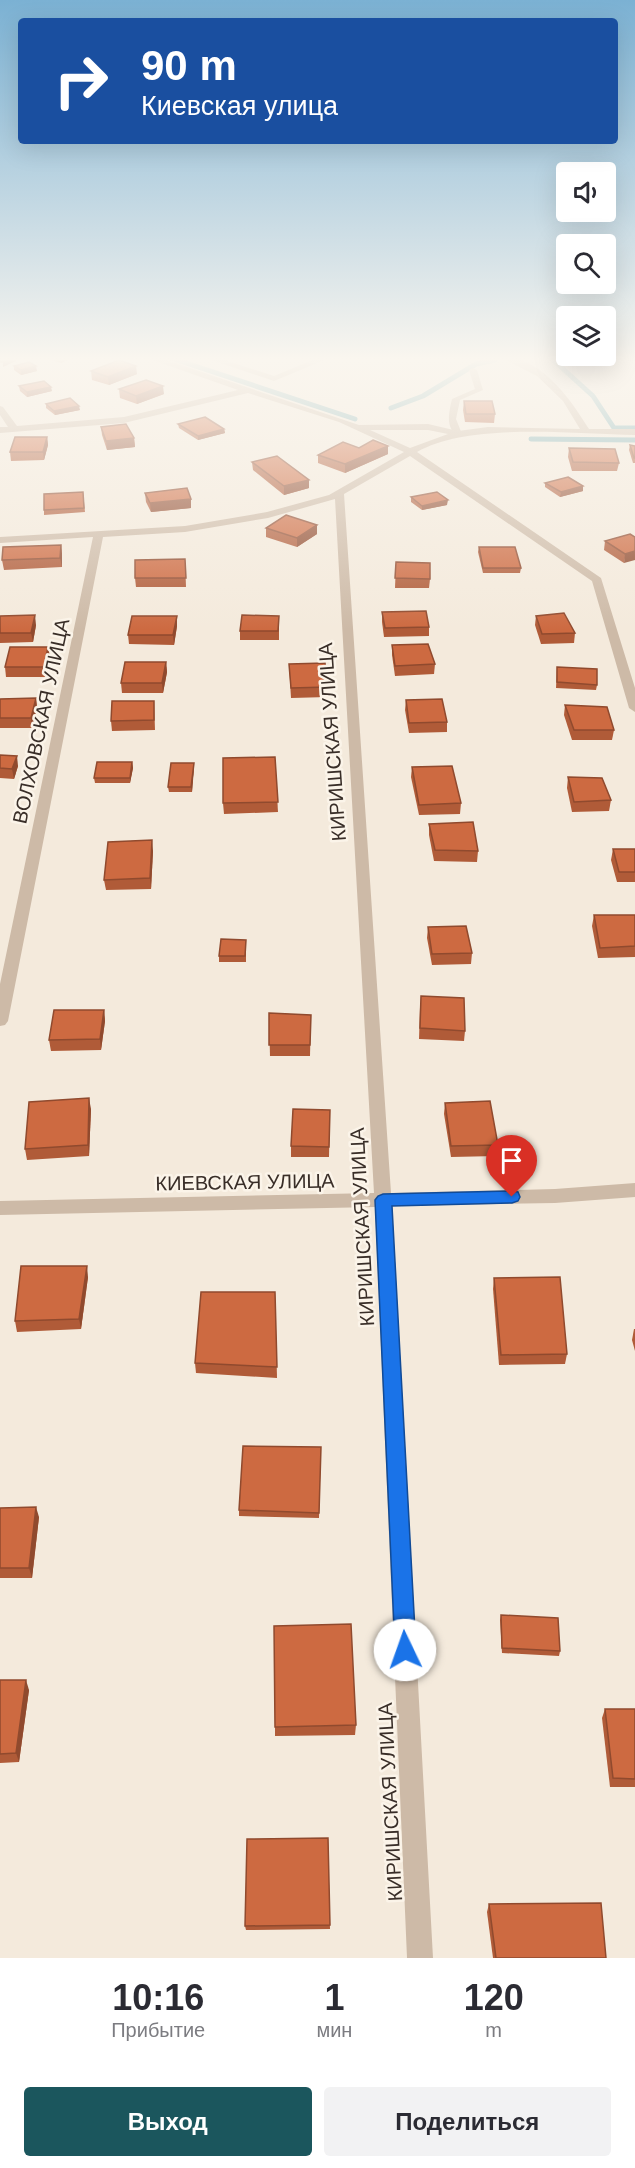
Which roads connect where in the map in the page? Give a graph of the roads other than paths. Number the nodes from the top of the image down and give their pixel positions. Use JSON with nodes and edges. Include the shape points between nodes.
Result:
{"nodes":[{"id":1,"x":401,"y":447,"type":"edge"},
{"id":2,"x":423,"y":447,"type":"edge"},
{"id":3,"x":411,"y":452,"type":"junction"},
{"id":4,"x":339,"y":494,"type":"junction"},
{"id":5,"x":99,"y":534,"type":"junction"},
{"id":6,"x":0,"y":540,"type":"edge"},
{"id":7,"x":635,"y":708,"type":"edge"},
{"id":8,"x":0,"y":1021,"type":"edge"},
{"id":9,"x":635,"y":1190,"type":"edge"},
{"id":10,"x":383,"y":1200,"type":"junction"},
{"id":11,"x":0,"y":1208,"type":"edge"},
{"id":12,"x":420,"y":1958,"type":"edge"}],
"edges":[{"from":1,"to":3,"type":"street"},
{"from":2,"to":3,"type":"street"},
{"from":3,"to":4,"type":"street"},
{"from":3,"to":7,"type":"street","via":[[597,580]]},
{"from":4,"to":5,"type":"street","via":[[268,515],[185,529]]},
{"from":4,"to":10,"type":"street","name":"КИРИШСКАЯ УЛИЦА"},
{"from":5,"to":6,"type":"street"},
{"from":5,"to":8,"type":"street","name":"ВОЛХОВСКАЯ УЛИЦА"},
{"from":9,"to":10,"type":"street","name":"КИЕВСКАЯ УЛИЦА"},
{"from":10,"to":11,"type":"street","name":"КИЕВСКАЯ УЛИЦА"},
{"from":10,"to":12,"type":"street","name":"КИРИШСКАЯ УЛИЦА"}]}
